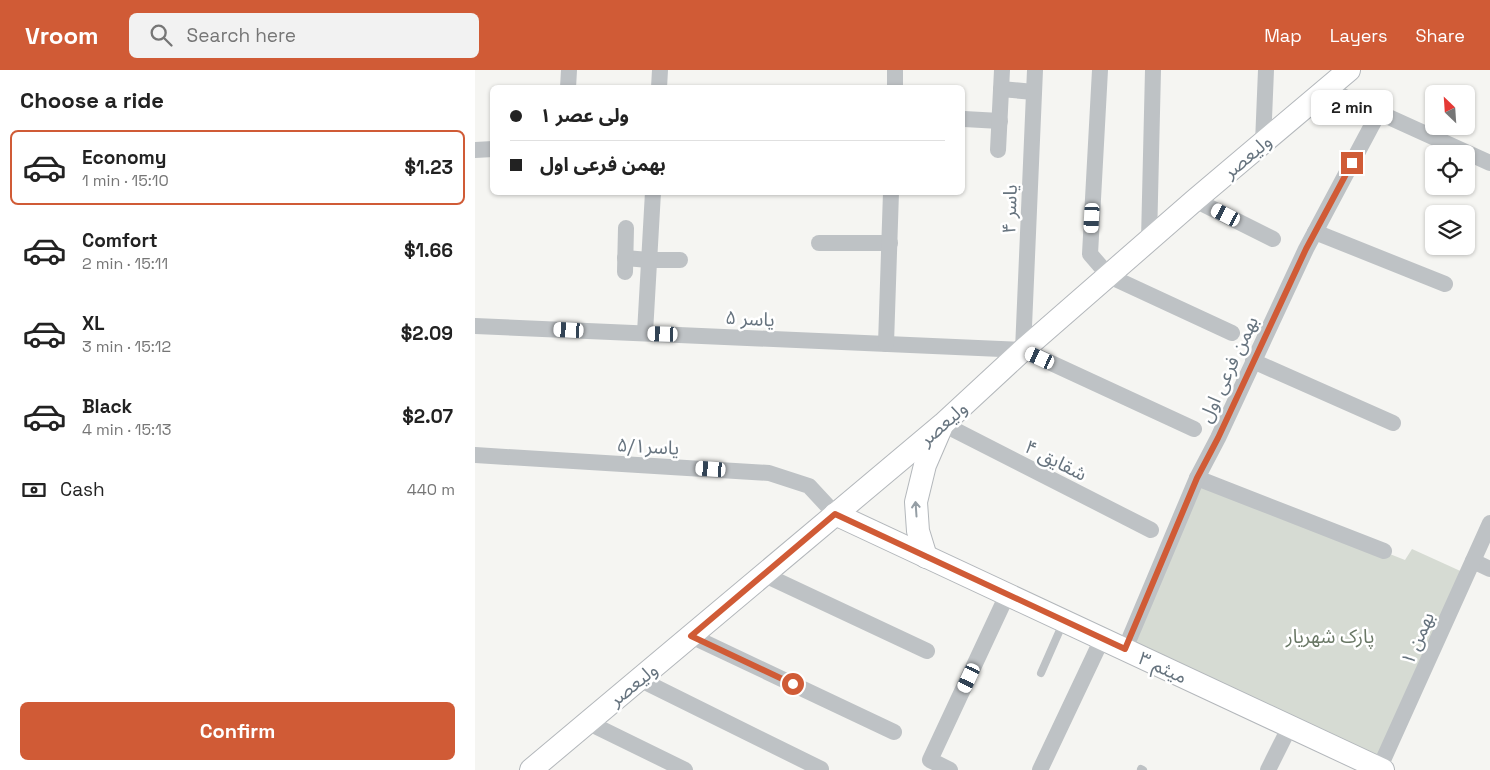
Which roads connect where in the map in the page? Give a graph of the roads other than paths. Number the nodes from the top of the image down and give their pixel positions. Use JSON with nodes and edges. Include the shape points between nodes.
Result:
{"nodes":[{"id":1,"x":569,"y":70,"type":"edge"},
{"id":2,"x":660,"y":70,"type":"edge"},
{"id":3,"x":895,"y":70,"type":"edge"},
{"id":4,"x":1002,"y":70,"type":"edge"},
{"id":5,"x":1035,"y":70,"type":"edge"},
{"id":6,"x":1100,"y":70,"type":"edge"},
{"id":7,"x":1153,"y":70,"type":"edge"},
{"id":8,"x":1266,"y":70,"type":"edge"},
{"id":9,"x":1349,"y":70,"type":"edge"},
{"id":10,"x":568,"y":85,"type":"edge"},
{"id":11,"x":659,"y":85,"type":"edge"},
{"id":12,"x":895,"y":85,"type":"edge"},
{"id":13,"x":1001,"y":89,"type":"junction"},
{"id":14,"x":1327,"y":89,"type":"junction"},
{"id":15,"x":1034,"y":92,"type":"junction"},
{"id":16,"x":1379,"y":112,"type":"junction"},
{"id":17,"x":965,"y":120,"type":"edge"},
{"id":18,"x":1000,"y":121,"type":"junction"},
{"id":19,"x":1263,"y":143,"type":"junction"},
{"id":20,"x":490,"y":149,"type":"edge"},
{"id":21,"x":475,"y":150,"type":"edge"},
{"id":22,"x":998,"y":150,"type":"dead end"},
{"id":23,"x":1490,"y":163,"type":"edge"},
{"id":24,"x":653,"y":195,"type":"edge"},
{"id":25,"x":891,"y":195,"type":"edge"},
{"id":26,"x":1195,"y":200,"type":"junction"},
{"id":27,"x":625,"y":228,"type":"dead end"},
{"id":28,"x":1315,"y":232,"type":"junction"},
{"id":29,"x":1273,"y":239,"type":"dead end"},
{"id":30,"x":1149,"y":240,"type":"junction"},
{"id":31,"x":819,"y":243,"type":"dead end"},
{"id":32,"x":890,"y":243,"type":"junction"},
{"id":33,"x":649,"y":260,"type":"junction"},
{"id":34,"x":681,"y":260,"type":"dead end"},
{"id":35,"x":1109,"y":276,"type":"junction"},
{"id":36,"x":1445,"y":284,"type":"dead end"},
{"id":37,"x":475,"y":326,"type":"edge"},
{"id":38,"x":645,"y":333,"type":"junction"},
{"id":39,"x":1232,"y":333,"type":"dead end"},
{"id":40,"x":887,"y":344,"type":"junction"},
{"id":41,"x":1023,"y":350,"type":"junction"},
{"id":42,"x":1253,"y":361,"type":"junction"},
{"id":43,"x":1393,"y":423,"type":"dead end"},
{"id":44,"x":943,"y":424,"type":"junction"},
{"id":45,"x":1194,"y":429,"type":"dead end"},
{"id":46,"x":475,"y":455,"type":"edge"},
{"id":47,"x":1197,"y":478,"type":"junction"},
{"id":48,"x":835,"y":514,"type":"junction"},
{"id":49,"x":1490,"y":523,"type":"edge"},
{"id":50,"x":1151,"y":530,"type":"dead end"},
{"id":51,"x":1384,"y":551,"type":"dead end"},
{"id":52,"x":926,"y":556,"type":"junction"},
{"id":53,"x":1473,"y":561,"type":"junction"},
{"id":54,"x":1490,"y":569,"type":"edge"},
{"id":55,"x":765,"y":575,"type":"junction"},
{"id":56,"x":1007,"y":595,"type":"junction"},
{"id":57,"x":1064,"y":621,"type":"junction"},
{"id":58,"x":691,"y":636,"type":"junction"},
{"id":59,"x":1102,"y":639,"type":"junction"},
{"id":60,"x":1125,"y":649,"type":"junction"},
{"id":61,"x":927,"y":651,"type":"dead end"},
{"id":62,"x":1041,"y":673,"type":"dead end"},
{"id":63,"x":639,"y":679,"type":"junction"},
{"id":64,"x":587,"y":722,"type":"junction"},
{"id":65,"x":1290,"y":726,"type":"junction"},
{"id":66,"x":895,"y":732,"type":"dead end"},
{"id":67,"x":534,"y":769,"type":"edge"},
{"id":68,"x":821,"y":769,"type":"edge"},
{"id":69,"x":1381,"y":769,"type":"edge"},
{"id":70,"x":685,"y":770,"type":"edge"},
{"id":71,"x":951,"y":770,"type":"edge"},
{"id":72,"x":1040,"y":770,"type":"edge"},
{"id":73,"x":1268,"y":770,"type":"edge"}],
"edges":[{"from":1,"to":10,"type":"street"},
{"from":2,"to":11,"type":"street"},
{"from":3,"to":12,"type":"street"},
{"from":4,"to":13,"type":"street"},
{"from":5,"to":15,"type":"street","name":"یاسر ۴"},
{"from":6,"to":35,"type":"street","via":[[1089,254]]},
{"from":7,"to":30,"type":"street"},
{"from":8,"to":19,"type":"street"},
{"from":9,"to":14,"type":"main road","name":"ولیعصر"},
{"from":13,"to":15,"type":"street"},
{"from":13,"to":18,"type":"street"},
{"from":14,"to":16,"type":"street"},
{"from":14,"to":19,"type":"main road","name":"ولیعصر"},
{"from":15,"to":41,"type":"street","name":"یاسر ۴"},
{"from":16,"to":23,"type":"street"},
{"from":16,"to":28,"type":"street","name":"بهمن فرعی اول"},
{"from":17,"to":18,"type":"street"},
{"from":18,"to":22,"type":"street"},
{"from":19,"to":26,"type":"main road","name":"ولیعصر"},
{"from":20,"to":21,"type":"street"},
{"from":24,"to":33,"type":"street"},
{"from":25,"to":32,"type":"street"},
{"from":26,"to":29,"type":"street"},
{"from":26,"to":30,"type":"main road","name":"ولیعصر"},
{"from":27,"to":33,"type":"street","via":[[625,265]]},
{"from":28,"to":36,"type":"street"},
{"from":28,"to":42,"type":"street","name":"بهمن فرعی اول"},
{"from":30,"to":35,"type":"main road","name":"ولیعصر"},
{"from":31,"to":32,"type":"street"},
{"from":32,"to":40,"type":"street"},
{"from":33,"to":34,"type":"street"},
{"from":33,"to":38,"type":"street"},
{"from":35,"to":39,"type":"street"},
{"from":35,"to":41,"type":"main road","name":"ولیعصر"},
{"from":37,"to":38,"type":"street","name":"یاسر ۵"},
{"from":38,"to":40,"type":"street","name":"یاسر ۵"},
{"from":40,"to":41,"type":"street","name":"یاسر ۵"},
{"from":41,"to":44,"type":"main road","name":"ولیعصر"},
{"from":41,"to":45,"type":"street"},
{"from":42,"to":43,"type":"street"},
{"from":42,"to":47,"type":"street","name":"بهمن فرعی اول"},
{"from":44,"to":48,"type":"main road","name":"ولیعصر"},
{"from":44,"to":50,"type":"street","name":"شقایق ۴"},
{"from":52,"to":44,"type":"main road","one_way":true,"via":[[918,531],[916,502],[925,465]]},
{"from":46,"to":48,"type":"street","name":"یاسر۵/۱","via":[[769,473],[809,486]]},
{"from":47,"to":51,"type":"street"},
{"from":47,"to":60,"type":"street","name":"بهمن فرعی اول"},
{"from":48,"to":52,"type":"main road","name":"میثم ۳"},
{"from":48,"to":55,"type":"main road","name":"ولیعصر"},
{"from":49,"to":53,"type":"street","name":"بهمن ۱"},
{"from":52,"to":56,"type":"main road","name":"میثم ۳"},
{"from":53,"to":54,"type":"street"},
{"from":53,"to":69,"type":"street","name":"بهمن ۱"},
{"from":55,"to":58,"type":"main road","name":"ولیعصر"},
{"from":55,"to":61,"type":"street"},
{"from":56,"to":57,"type":"main road","name":"میثم ۳"},
{"from":56,"to":71,"type":"street","via":[[930,760]]},
{"from":57,"to":59,"type":"main road","name":"میثم ۳"},
{"from":57,"to":62,"type":"lane"},
{"from":58,"to":63,"type":"main road","name":"ولیعصر"},
{"from":58,"to":66,"type":"street"},
{"from":59,"to":60,"type":"main road","name":"میثم ۳"},
{"from":59,"to":72,"type":"street"},
{"from":60,"to":65,"type":"main road","name":"میثم ۳"},
{"from":63,"to":64,"type":"main road","name":"ولیعصر"},
{"from":63,"to":68,"type":"street"},
{"from":64,"to":67,"type":"main road","name":"ولیعصر"},
{"from":64,"to":70,"type":"street"},
{"from":65,"to":69,"type":"main road","name":"میثم ۳"},
{"from":65,"to":73,"type":"street"}]}
